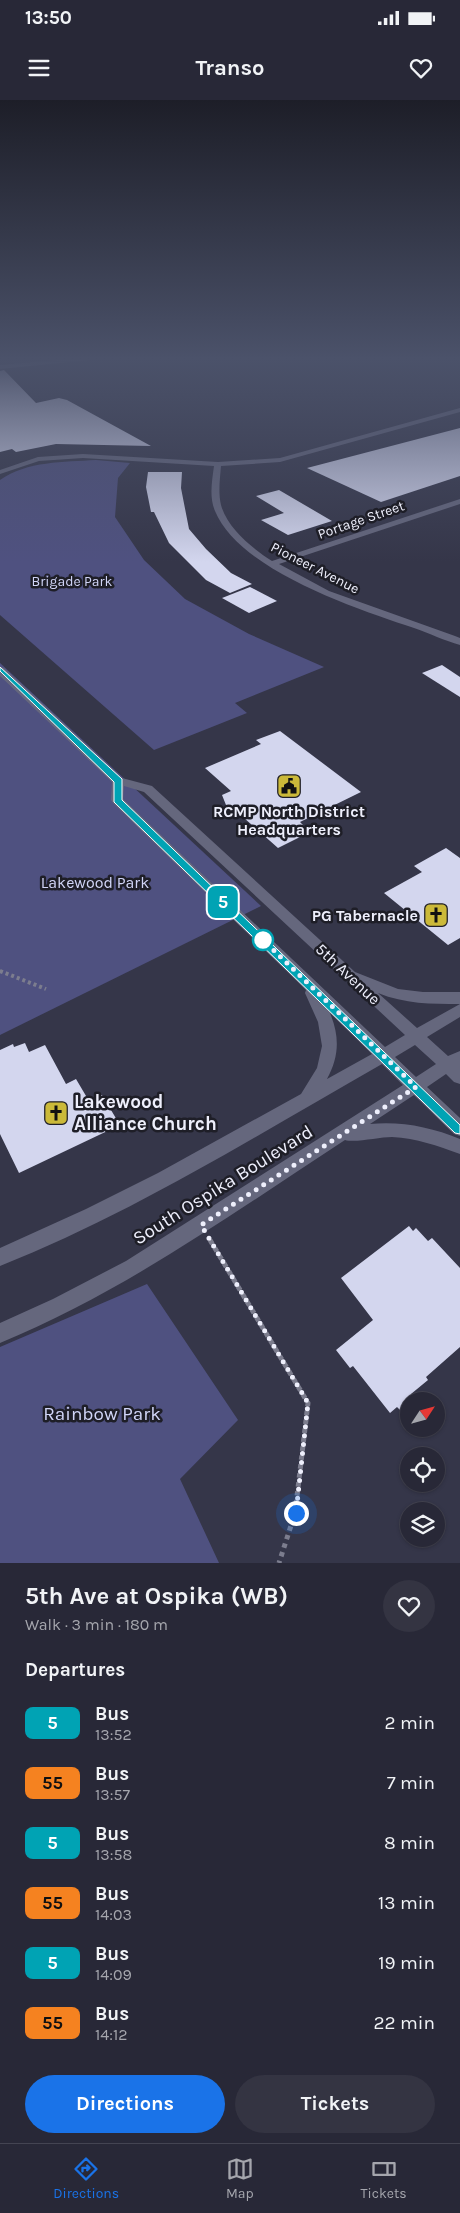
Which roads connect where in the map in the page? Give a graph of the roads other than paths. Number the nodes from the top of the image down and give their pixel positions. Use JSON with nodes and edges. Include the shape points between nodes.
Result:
{"nodes":[{"id":1,"x":405,"y":425,"type":"edge"},
{"id":2,"x":218,"y":464,"type":"junction"},
{"id":3,"x":0,"y":472,"type":"edge"},
{"id":4,"x":460,"y":501,"type":"edge"},
{"id":5,"x":271,"y":564,"type":"junction"},
{"id":6,"x":457,"y":638,"type":"edge"},
{"id":7,"x":0,"y":670,"type":"edge"},
{"id":8,"x":118,"y":781,"type":"junction"},
{"id":9,"x":349,"y":974,"type":"junction"},
{"id":10,"x":305,"y":980,"type":"junction"},
{"id":11,"x":460,"y":998,"type":"edge"},
{"id":12,"x":460,"y":1010,"type":"edge"},
{"id":13,"x":415,"y":1037,"type":"junction"},
{"id":14,"x":383,"y":1056,"type":"junction"},
{"id":15,"x":454,"y":1061,"type":"edge"},
{"id":16,"x":460,"y":1078,"type":"edge"},
{"id":17,"x":416,"y":1087,"type":"junction"},
{"id":18,"x":304,"y":1100,"type":"junction"},
{"id":19,"x":460,"y":1129,"type":"edge"},
{"id":20,"x":340,"y":1135,"type":"junction"},
{"id":21,"x":460,"y":1147,"type":"edge"},
{"id":22,"x":0,"y":1256,"type":"edge"},
{"id":23,"x":0,"y":1333,"type":"edge"}],
"edges":[{"from":1,"to":2,"type":"main road","via":[[280,460]]},
{"from":2,"to":3,"type":"main road","via":[[83,456],[38,459]]},
{"from":2,"to":5,"type":"main road","name":"Pioneer Avenue","via":[[214,491],[221,516],[236,536]]},
{"from":4,"to":5,"type":"main road","name":"Portage Street"},
{"from":5,"to":6,"type":"main road","name":"Pioneer Avenue","via":[[337,598]]},
{"from":7,"to":8,"type":"main road","name":"5th Avenue"},
{"from":8,"to":9,"type":"main road","name":"5th Avenue","via":[[148,789]]},
{"from":8,"to":10,"type":"main road","via":[[118,800]]},
{"from":9,"to":11,"type":"main road","via":[[396,994]]},
{"from":9,"to":13,"type":"main road","name":"5th Avenue"},
{"from":10,"to":14,"type":"main road"},
{"from":10,"to":18,"type":"main road","via":[[327,1022],[330,1036],[326,1069]]},
{"from":12,"to":13,"type":"main road","name":"South Ospika Boulevard"},
{"from":13,"to":14,"type":"main road","name":"South Ospika Boulevard"},
{"from":13,"to":15,"type":"main road","name":"5th Avenue"},
{"from":14,"to":17,"type":"main road"},
{"from":14,"to":18,"type":"main road","name":"South Ospika Boulevard"},
{"from":15,"to":16,"type":"main road","name":"5th Avenue"},
{"from":15,"to":17,"type":"main road","name":"South Ospika Boulevard"},
{"from":17,"to":19,"type":"main road"},
{"from":17,"to":20,"type":"main road","name":"South Ospika Boulevard"},
{"from":18,"to":22,"type":"main road","name":"South Ospika Boulevard","via":[[92,1216]]},
{"from":20,"to":21,"type":"main road","via":[[398,1128],[442,1138]]},
{"from":20,"to":23,"type":"main road","name":"South Ospika Boulevard","via":[[133,1267]]}]}
